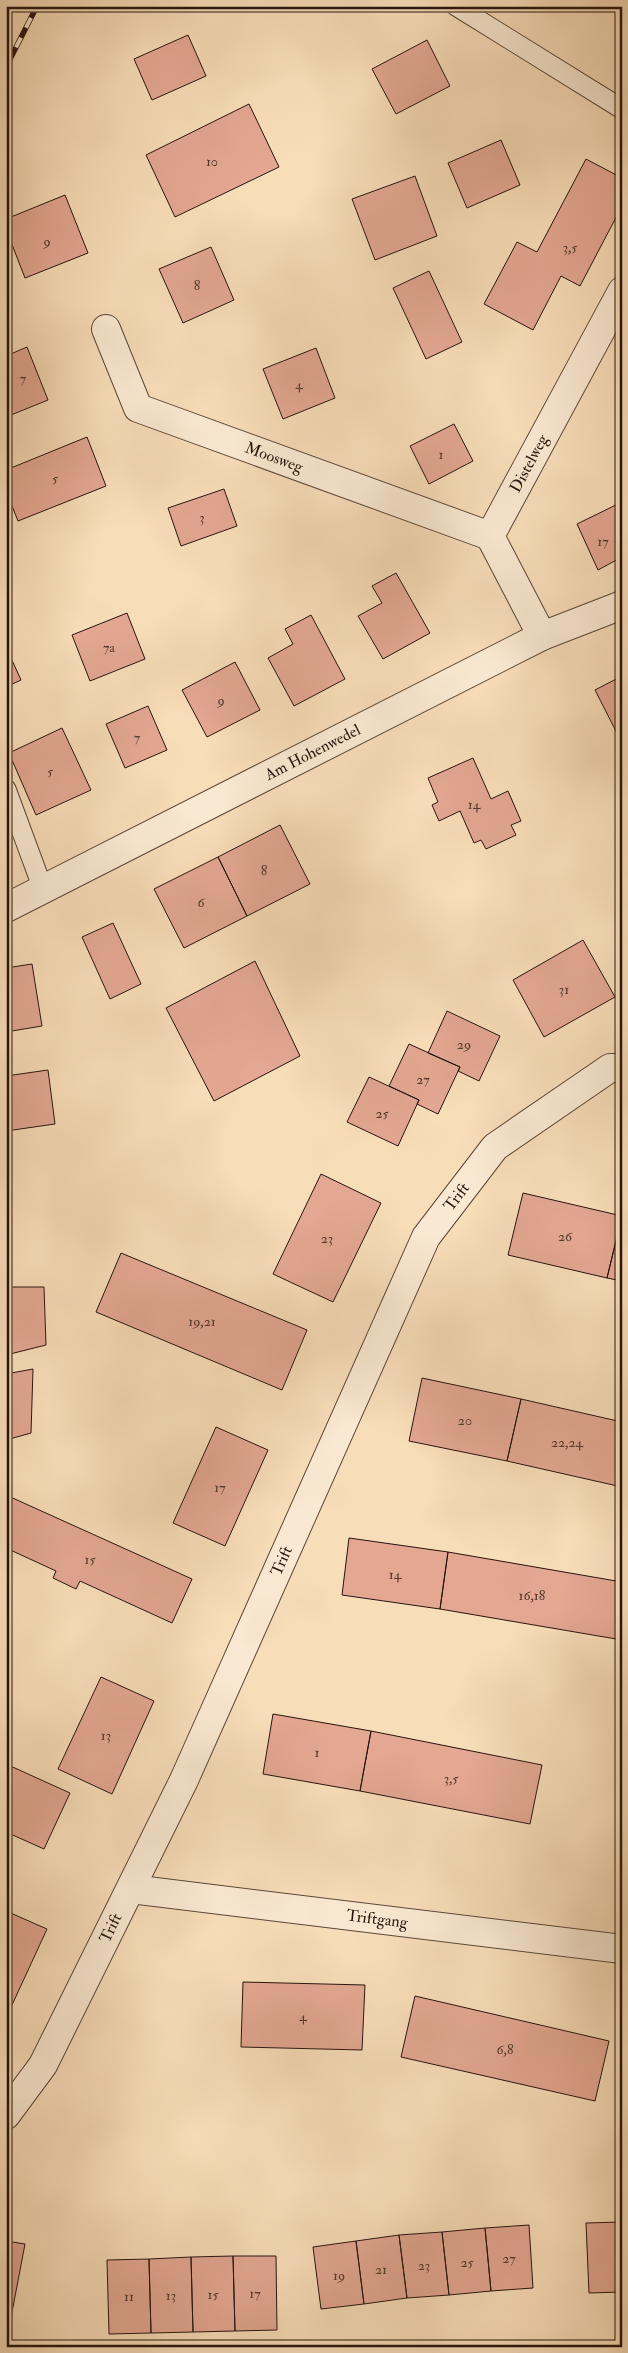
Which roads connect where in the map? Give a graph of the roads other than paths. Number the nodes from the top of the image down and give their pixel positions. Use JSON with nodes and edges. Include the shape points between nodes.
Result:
{"nodes":[{"id":1,"x":456,"y":6,"type":"edge"},
{"id":2,"x":622,"y":109,"type":"edge"},
{"id":3,"x":622,"y":291,"type":"edge"},
{"id":4,"x":106,"y":329,"type":"dead end"},
{"id":5,"x":490,"y":536,"type":"junction"},
{"id":6,"x":622,"y":604,"type":"edge"},
{"id":7,"x":542,"y":636,"type":"junction"},
{"id":8,"x":6,"y":789,"type":"edge"},
{"id":9,"x":43,"y":889,"type":"junction"},
{"id":10,"x":6,"y":908,"type":"edge"},
{"id":11,"x":622,"y":1068,"type":"edge"},
{"id":12,"x":131,"y":1889,"type":"junction"},
{"id":13,"x":622,"y":1949,"type":"edge"},
{"id":14,"x":6,"y":2115,"type":"edge"}],
"edges":[{"from":1,"to":2,"type":"lane"},
{"from":3,"to":5,"type":"street","name":"Distelweg"},
{"from":4,"to":5,"type":"street","name":"Moosweg","via":[[138,408]]},
{"from":5,"to":7,"type":"street"},
{"from":6,"to":7,"type":"street","name":"Am Hohenwedel"},
{"from":7,"to":9,"type":"street","name":"Am Hohenwedel"},
{"from":8,"to":9,"type":"lane"},
{"from":9,"to":10,"type":"street","name":"Am Hohenwedel"},
{"from":11,"to":12,"type":"street","name":"Trift","via":[[610,1068],[495,1147],[426,1237],[188,1771]]},
{"from":12,"to":13,"type":"street","name":"Triftgang"},
{"from":12,"to":14,"type":"street","name":"Trift","via":[[43,2065]]}]}
